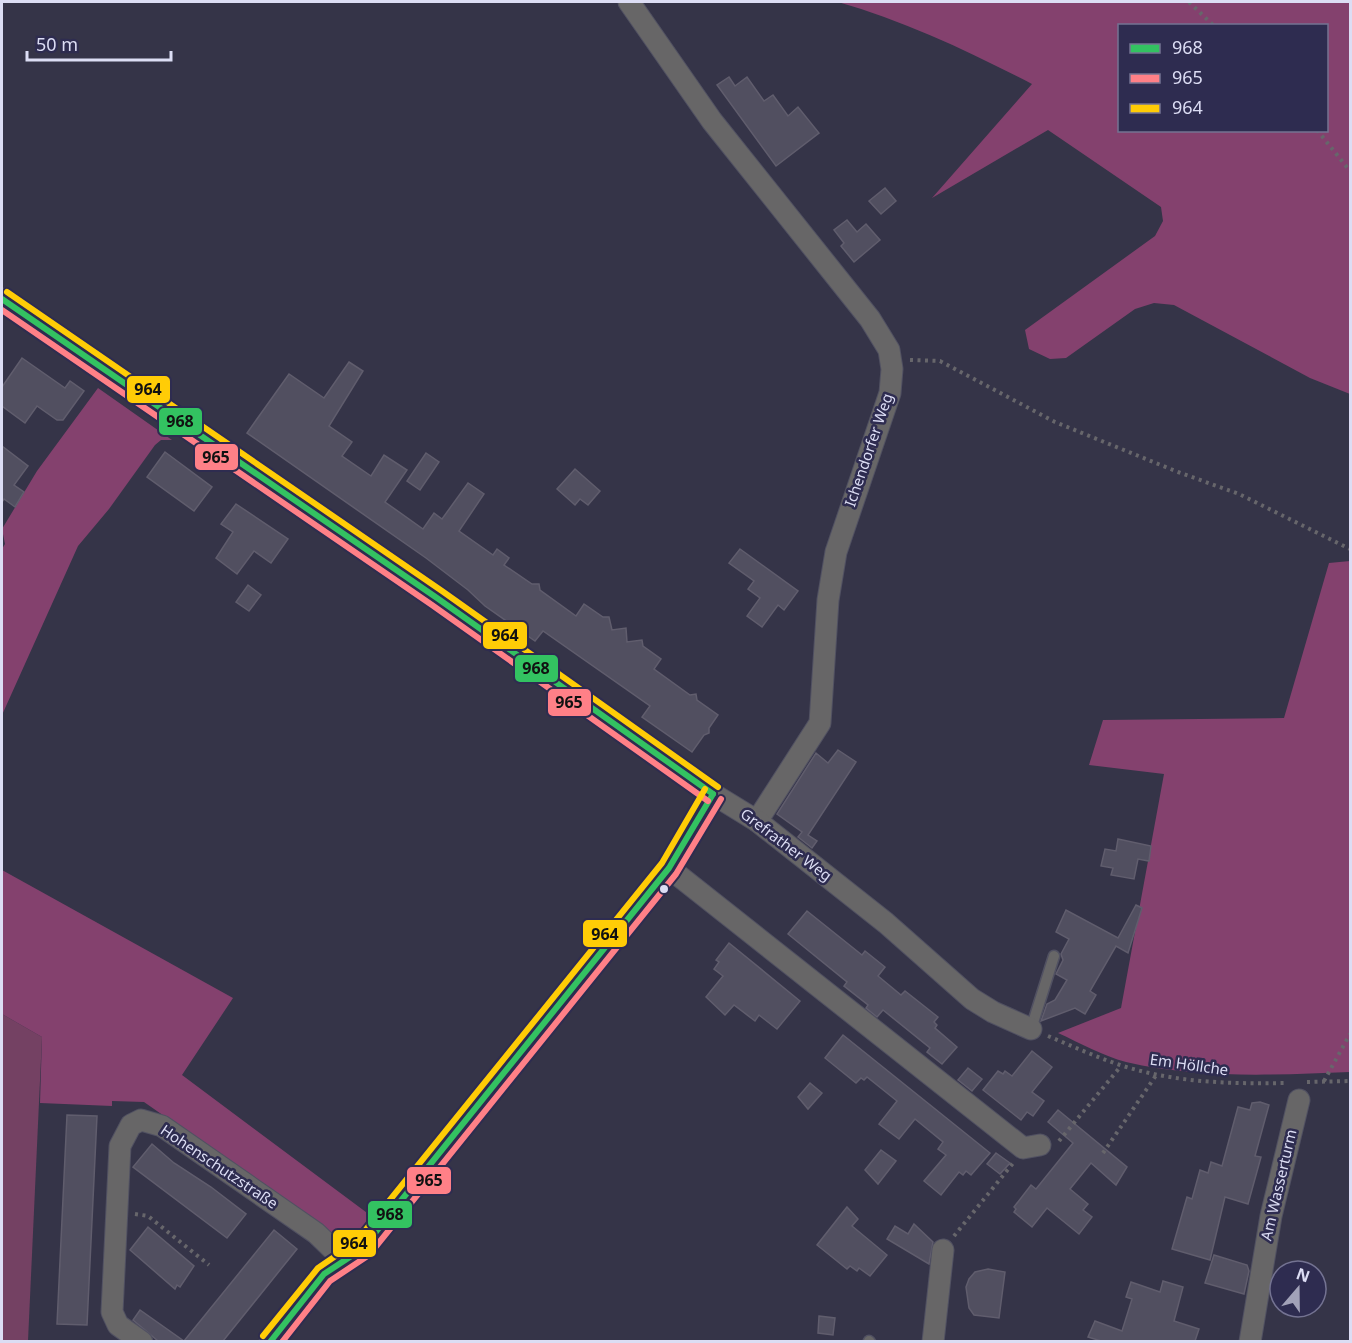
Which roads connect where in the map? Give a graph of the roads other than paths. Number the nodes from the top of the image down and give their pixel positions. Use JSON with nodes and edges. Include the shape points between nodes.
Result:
{"nodes":[{"id":1,"x":629,"y":2,"type":"edge"},
{"id":2,"x":2,"y":299,"type":"edge"},
{"id":3,"x":713,"y":794,"type":"junction"},
{"id":4,"x":757,"y":821,"type":"junction"},
{"id":5,"x":669,"y":868,"type":"junction"},
{"id":6,"x":1054,"y":956,"type":"dead end"},
{"id":7,"x":1031,"y":1029,"type":"joint"},
{"id":8,"x":1298,"y":1088,"type":"road end"},
{"id":9,"x":1031,"y":1147,"type":"road end"},
{"id":10,"x":943,"y":1250,"type":"road end"},
{"id":11,"x":344,"y":1260,"type":"junction"},
{"id":12,"x":142,"y":1341,"type":"edge"},
{"id":13,"x":270,"y":1341,"type":"edge"},
{"id":14,"x":933,"y":1341,"type":"edge"},
{"id":15,"x":1250,"y":1341,"type":"edge"}],
"edges":[{"from":1,"to":4,"type":"street","name":"Ichendorfer Weg","via":[[712,121],[886,340],[891,358],[892,380],[886,410],[836,552],[828,600],[820,723]]},
{"from":2,"to":3,"type":"street","name":"Grefrather Weg","via":[[437,598]]},
{"from":3,"to":4,"type":"street","name":"Grefrather Weg"},
{"from":3,"to":5,"type":"street"},
{"from":4,"to":7,"type":"street","name":"Grefrather Weg","via":[[886,923],[972,999]]},
{"from":5,"to":9,"type":"street"},
{"from":5,"to":11,"type":"street","via":[[362,1249]]},
{"from":6,"to":7,"type":"lane"},
{"from":8,"to":15,"type":"street","name":"Am Wasserturm"},
{"from":10,"to":14,"type":"street"},
{"from":11,"to":12,"type":"street","name":"Hohenschutzstraße","via":[[316,1233],[152,1121],[141,1120],[132,1125],[120,1146],[112,1312],[118,1325]]},
{"from":11,"to":13,"type":"street","via":[[324,1274]]}]}
